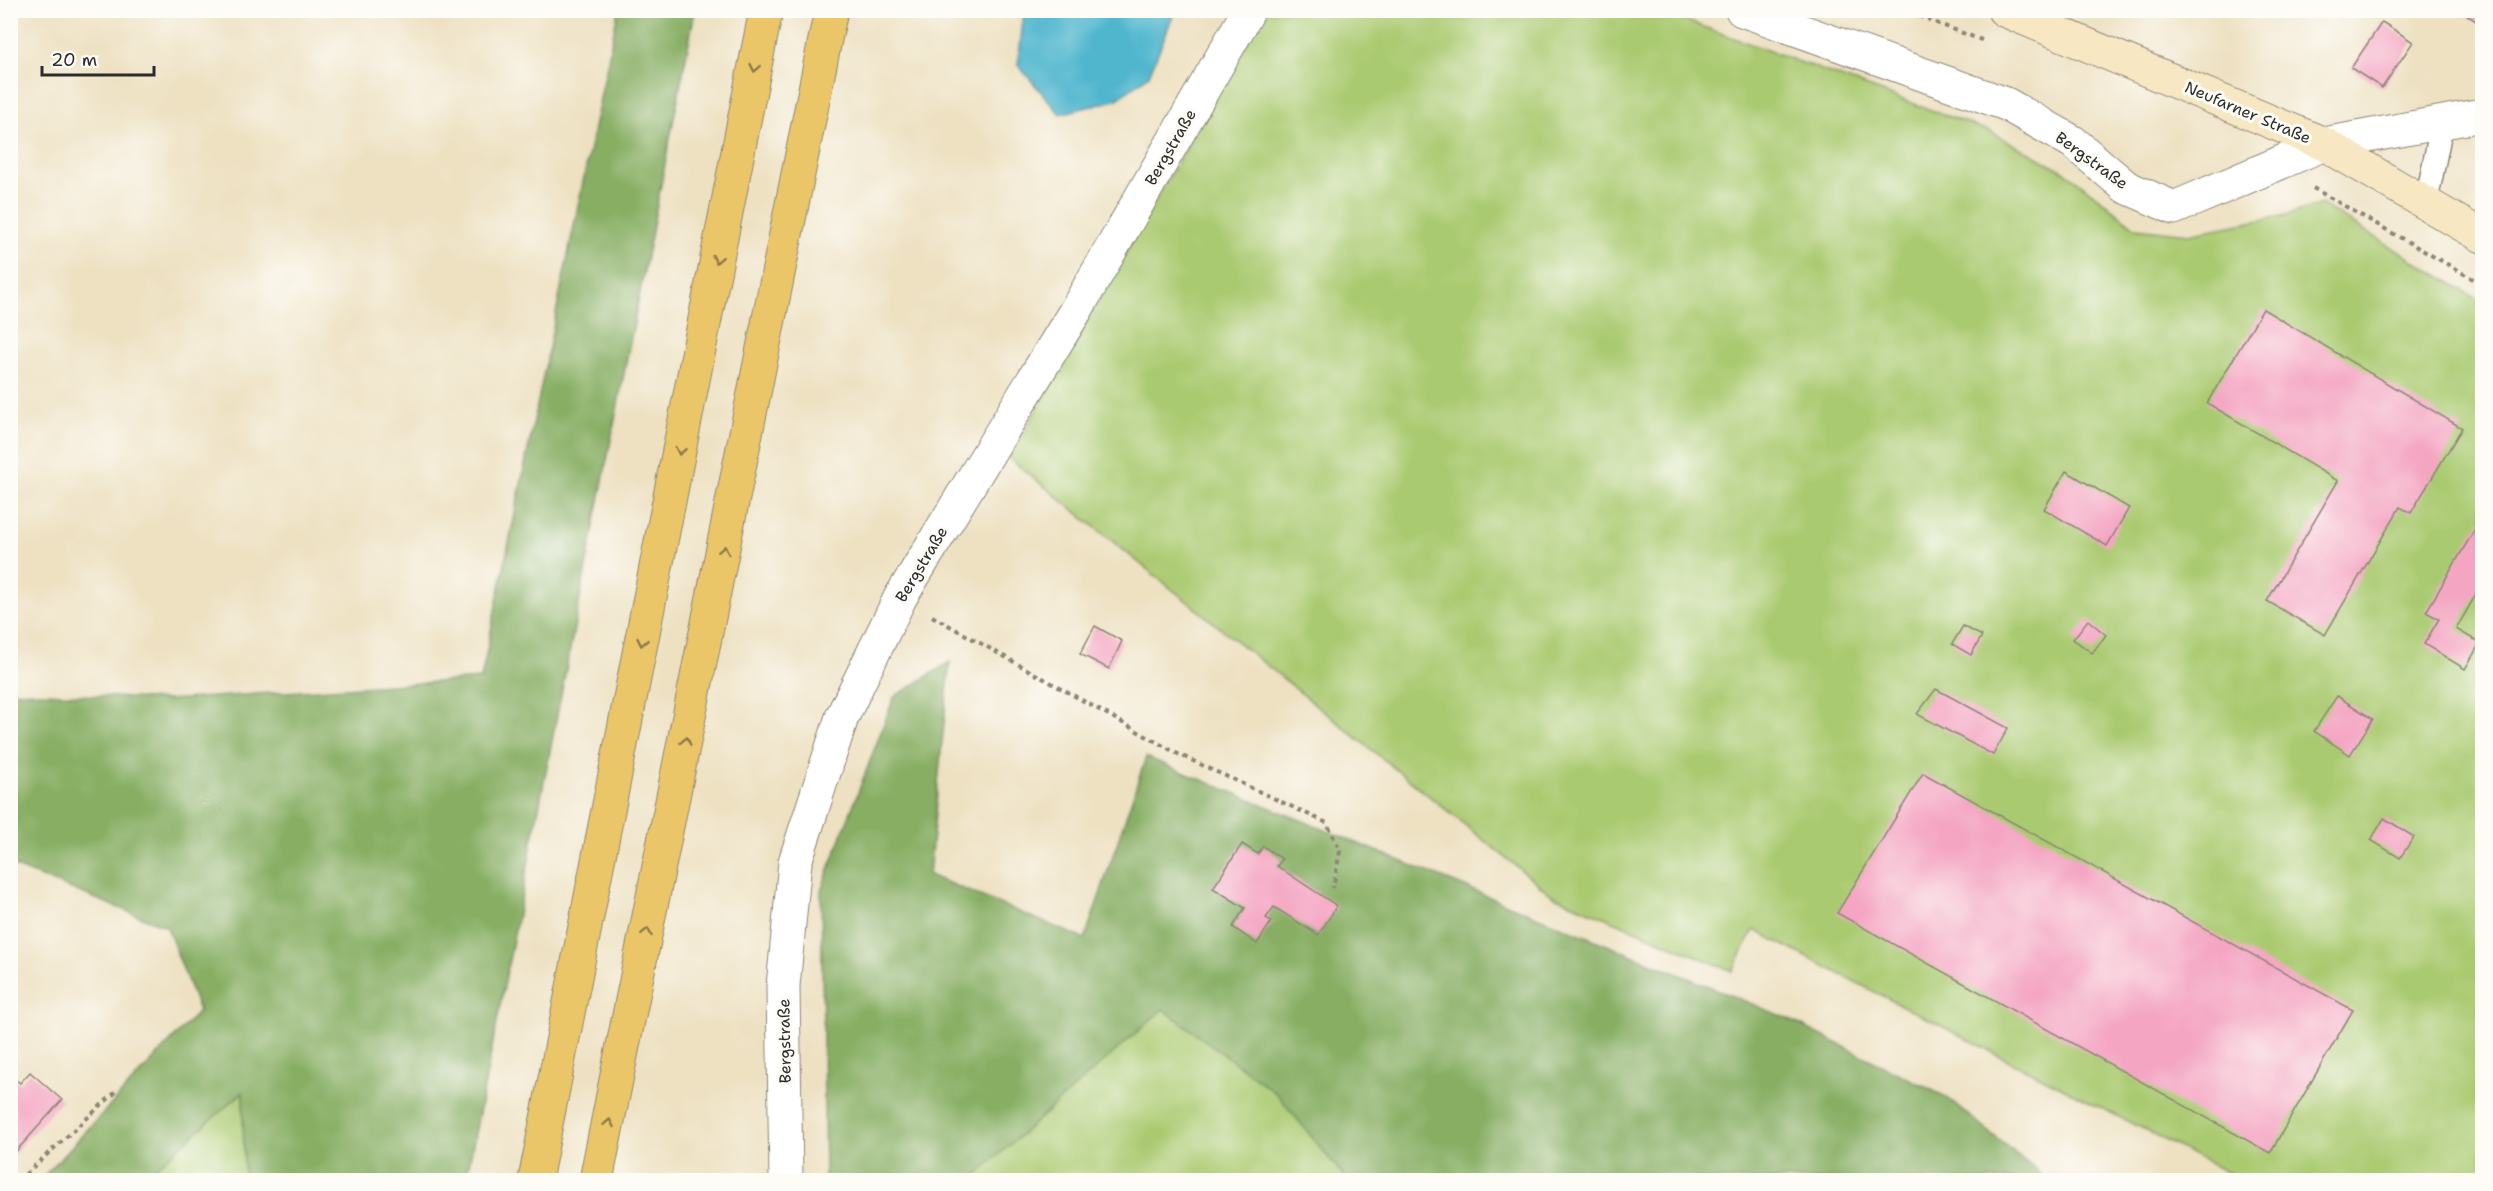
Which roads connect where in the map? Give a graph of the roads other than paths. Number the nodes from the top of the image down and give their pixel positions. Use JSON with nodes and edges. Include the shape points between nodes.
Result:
{"nodes":[{"id":1,"x":766,"y":10,"type":"edge"},
{"id":2,"x":831,"y":10,"type":"edge"},
{"id":3,"x":1248,"y":10,"type":"edge"},
{"id":4,"x":1742,"y":10,"type":"edge"},
{"id":5,"x":2004,"y":10,"type":"edge"},
{"id":6,"x":2482,"y":115,"type":"edge"},
{"id":7,"x":2442,"y":124,"type":"junction"},
{"id":8,"x":2324,"y":144,"type":"junction"},
{"id":9,"x":2426,"y":203,"type":"junction"},
{"id":10,"x":2482,"y":236,"type":"edge"},
{"id":11,"x":535,"y":1180,"type":"edge"},
{"id":12,"x":596,"y":1180,"type":"edge"},
{"id":13,"x":786,"y":1180,"type":"edge"}],
"edges":[{"from":1,"to":11,"type":"highway","one_way":true},
{"from":12,"to":2,"type":"highway","one_way":true},
{"from":3,"to":13,"type":"street","name":"Bergstraße","via":[[1076,310],[900,598],[842,717],[795,862],[783,986]]},
{"from":4,"to":8,"type":"street","name":"Bergstraße","via":[[2006,104],[2073,142],[2126,187],[2174,208]]},
{"from":5,"to":8,"type":"street","name":"Neufarner Straße"},
{"from":6,"to":7,"type":"street","name":"Bergstraße"},
{"from":7,"to":8,"type":"street","name":"Bergstraße"},
{"from":7,"to":9,"type":"lane"},
{"from":8,"to":9,"type":"street","name":"Neufarner Straße"},
{"from":9,"to":10,"type":"street","name":"Neufarner Straße"}]}
